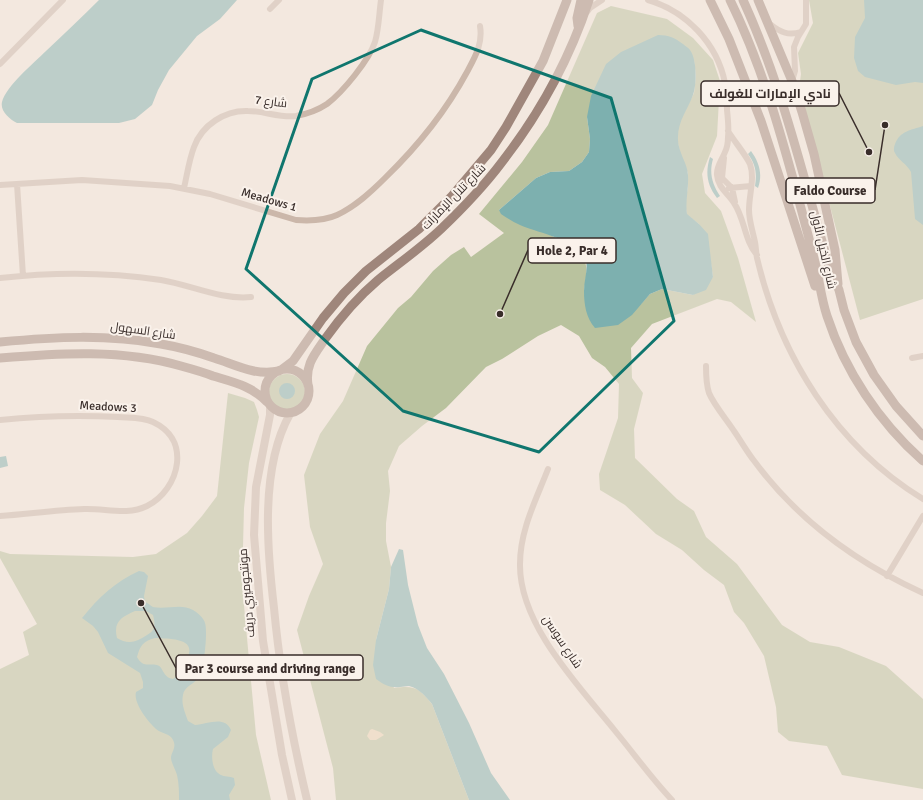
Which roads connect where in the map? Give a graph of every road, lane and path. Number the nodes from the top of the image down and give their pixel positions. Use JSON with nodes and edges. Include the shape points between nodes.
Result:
{"nodes":[{"id":1,"x":63,"y":0,"type":"edge"},
{"id":2,"x":279,"y":0,"type":"edge"},
{"id":3,"x":381,"y":0,"type":"edge"},
{"id":4,"x":562,"y":0,"type":"edge"},
{"id":5,"x":568,"y":0,"type":"edge"},
{"id":6,"x":581,"y":0,"type":"edge"},
{"id":7,"x":589,"y":0,"type":"edge"},
{"id":8,"x":602,"y":0,"type":"edge"},
{"id":9,"x":648,"y":0,"type":"edge"},
{"id":10,"x":710,"y":0,"type":"edge"},
{"id":11,"x":730,"y":0,"type":"edge"},
{"id":12,"x":743,"y":0,"type":"edge"},
{"id":13,"x":758,"y":0,"type":"edge"},
{"id":14,"x":802,"y":0,"type":"edge"},
{"id":15,"x":806,"y":0,"type":"edge"},
{"id":16,"x":270,"y":9,"type":"dead end"},
{"id":17,"x":806,"y":13,"type":"junction"},
{"id":18,"x":562,"y":14,"type":"junction"},
{"id":19,"x":584,"y":15,"type":"junction"},
{"id":20,"x":769,"y":24,"type":"junction"},
{"id":21,"x":480,"y":26,"type":"dead end"},
{"id":22,"x":578,"y":29,"type":"junction"},
{"id":23,"x":801,"y":32,"type":"junction"},
{"id":24,"x":0,"y":64,"type":"edge"},
{"id":25,"x":792,"y":81,"type":"junction"},
{"id":26,"x":728,"y":132,"type":"junction"},
{"id":27,"x":725,"y":152,"type":"junction"},
{"id":28,"x":17,"y":184,"type":"junction"},
{"id":29,"x":0,"y":185,"type":"edge"},
{"id":30,"x":751,"y":186,"type":"junction"},
{"id":31,"x":184,"y":188,"type":"junction"},
{"id":32,"x":732,"y":188,"type":"junction"},
{"id":33,"x":721,"y":189,"type":"junction"},
{"id":34,"x":735,"y":204,"type":"junction"},
{"id":35,"x":757,"y":256,"type":"junction"},
{"id":36,"x":23,"y":276,"type":"junction"},
{"id":37,"x":0,"y":278,"type":"edge"},
{"id":38,"x":839,"y":290,"type":"junction"},
{"id":39,"x":251,"y":297,"type":"dead end"},
{"id":40,"x":822,"y":297,"type":"junction"},
{"id":41,"x":0,"y":342,"type":"edge"},
{"id":42,"x":923,"y":356,"type":"edge"},
{"id":43,"x":0,"y":358,"type":"edge"},
{"id":44,"x":912,"y":358,"type":"dead end"},
{"id":45,"x":706,"y":366,"type":"dead end"},
{"id":46,"x":280,"y":370,"type":"junction"},
{"id":47,"x":308,"y":385,"type":"junction"},
{"id":48,"x":269,"y":404,"type":"junction"},
{"id":49,"x":290,"y":414,"type":"junction"},
{"id":50,"x":0,"y":420,"type":"edge"},
{"id":51,"x":923,"y":436,"type":"edge"},
{"id":52,"x":923,"y":461,"type":"edge"},
{"id":53,"x":548,"y":469,"type":"dead end"},
{"id":54,"x":923,"y":499,"type":"edge"},
{"id":55,"x":0,"y":516,"type":"edge"},
{"id":56,"x":923,"y":516,"type":"edge"},
{"id":57,"x":887,"y":576,"type":"junction"},
{"id":58,"x":923,"y":594,"type":"edge"},
{"id":59,"x":292,"y":800,"type":"edge"},
{"id":60,"x":307,"y":800,"type":"edge"},
{"id":61,"x":672,"y":800,"type":"edge"}],
"edges":[{"from":1,"to":24,"type":"street"},
{"from":2,"to":16,"type":"street"},
{"from":3,"to":31,"type":"street","name":"شارع 7","via":[[372,50],[334,97],[321,108],[304,114],[287,116],[247,110],[215,120],[206,128],[194,147]]},
{"from":4,"to":18,"type":"street"},
{"from":5,"to":18,"type":"main road","name":"شارع تلال الإمارات"},
{"from":6,"to":22,"type":"main road","via":[[577,18]]},
{"from":7,"to":19,"type":"main road","name":"شارع تلال الإمارات"},
{"from":8,"to":19,"type":"street"},
{"from":9,"to":26,"type":"street","via":[[686,19],[711,47],[725,83]]},
{"from":10,"to":40,"type":"main road","via":[[729,39],[756,108],[810,273]]},
{"from":11,"to":40,"type":"main road","name":"شارع الخيل الأول","via":[[745,33],[778,125]]},
{"from":12,"to":38,"type":"main road","name":"شارع الخيل الأول","via":[[787,115],[829,266]]},
{"from":13,"to":20,"type":"main road"},
{"from":14,"to":17,"type":"street"},
{"from":15,"to":17,"type":"street"},
{"from":17,"to":23,"type":"street","via":[[806,24]]},
{"from":18,"to":46,"type":"main road","name":"شارع تلال الإمارات","via":[[543,61],[506,127],[486,156],[419,229],[366,271],[344,293],[293,361]]},
{"from":19,"to":22,"type":"main road","name":"شارع تلال الإمارات"},
{"from":20,"to":23,"type":"street","via":[[787,34]]},
{"from":20,"to":25,"type":"main road"},
{"from":21,"to":31,"type":"street","name":"Meadows 1","via":[[478,51],[437,119],[395,168],[359,202],[336,216],[310,221],[296,220]]},
{"from":22,"to":47,"type":"main road","name":"شارع تلال الإمارات","via":[[549,92],[503,162],[441,229],[376,282],[334,326],[310,362]]},
{"from":23,"to":25,"type":"street","via":[[794,47],[795,71]]},
{"from":25,"to":38,"type":"main road","via":[[814,154],[835,250]]},
{"from":26,"to":27,"type":"street"},
{"from":26,"to":30,"type":"street","via":[[750,163]]},
{"from":27,"to":32,"type":"street","via":[[722,178]]},
{"from":27,"to":33,"type":"street","via":[[717,173]]},
{"from":28,"to":29,"type":"street","name":"Meadows 1"},
{"from":28,"to":31,"type":"street","name":"Meadows 1","via":[[98,181]]},
{"from":28,"to":36,"type":"street"},
{"from":30,"to":32,"type":"street"},
{"from":30,"to":35,"type":"street","via":[[749,212]]},
{"from":32,"to":33,"type":"street"},
{"from":32,"to":34,"type":"street"},
{"from":33,"to":34,"type":"street"},
{"from":34,"to":35,"type":"street","via":[[749,244]]},
{"from":35,"to":54,"type":"street","via":[[776,321],[812,391],[839,428],[871,460]]},
{"from":36,"to":37,"type":"street"},
{"from":36,"to":39,"type":"street","via":[[125,276],[164,281],[229,297]]},
{"from":38,"to":51,"type":"main road","name":"شارع الخيل الأول","via":[[856,342],[874,375],[896,406]]},
{"from":40,"to":52,"type":"main road","name":"شارع الخيل الأول","via":[[839,348],[857,384],[908,448]]},
{"from":41,"to":46,"type":"main road","name":"شارع السهول","via":[[56,337],[133,340],[187,350],[255,372],[270,373]]},
{"from":42,"to":44,"type":"street"},
{"from":43,"to":48,"type":"main road","via":[[86,353],[152,360],[181,365],[245,386],[257,392]]},
{"from":45,"to":57,"type":"street","via":[[710,394],[754,462],[777,489],[828,537]]},
{"from":46,"to":47,"type":"main road","via":[[298,372]]},
{"from":46,"to":48,"type":"main road","via":[[269,378],[266,384]]},
{"from":47,"to":49,"type":"main road","via":[[306,404]]},
{"from":48,"to":49,"type":"main road","via":[[279,412]]},
{"from":48,"to":59,"type":"street","name":"مونتجوميري دريف","via":[[270,415],[256,487],[254,535],[264,649]]},
{"from":49,"to":60,"type":"street","name":"مونتجوميري دريف","via":[[281,430],[273,465],[268,502],[268,533],[277,638],[295,752]]},
{"from":50,"to":55,"type":"street","name":"Meadows 3","via":[[74,416],[140,418],[164,428],[173,437],[178,458],[166,490],[152,503],[134,510],[85,509]]},
{"from":53,"to":61,"type":"street","name":"شارع سوسن","via":[[529,515],[522,540],[522,590],[530,614],[558,659]]},
{"from":56,"to":57,"type":"street"},
{"from":57,"to":58,"type":"street"}]}
